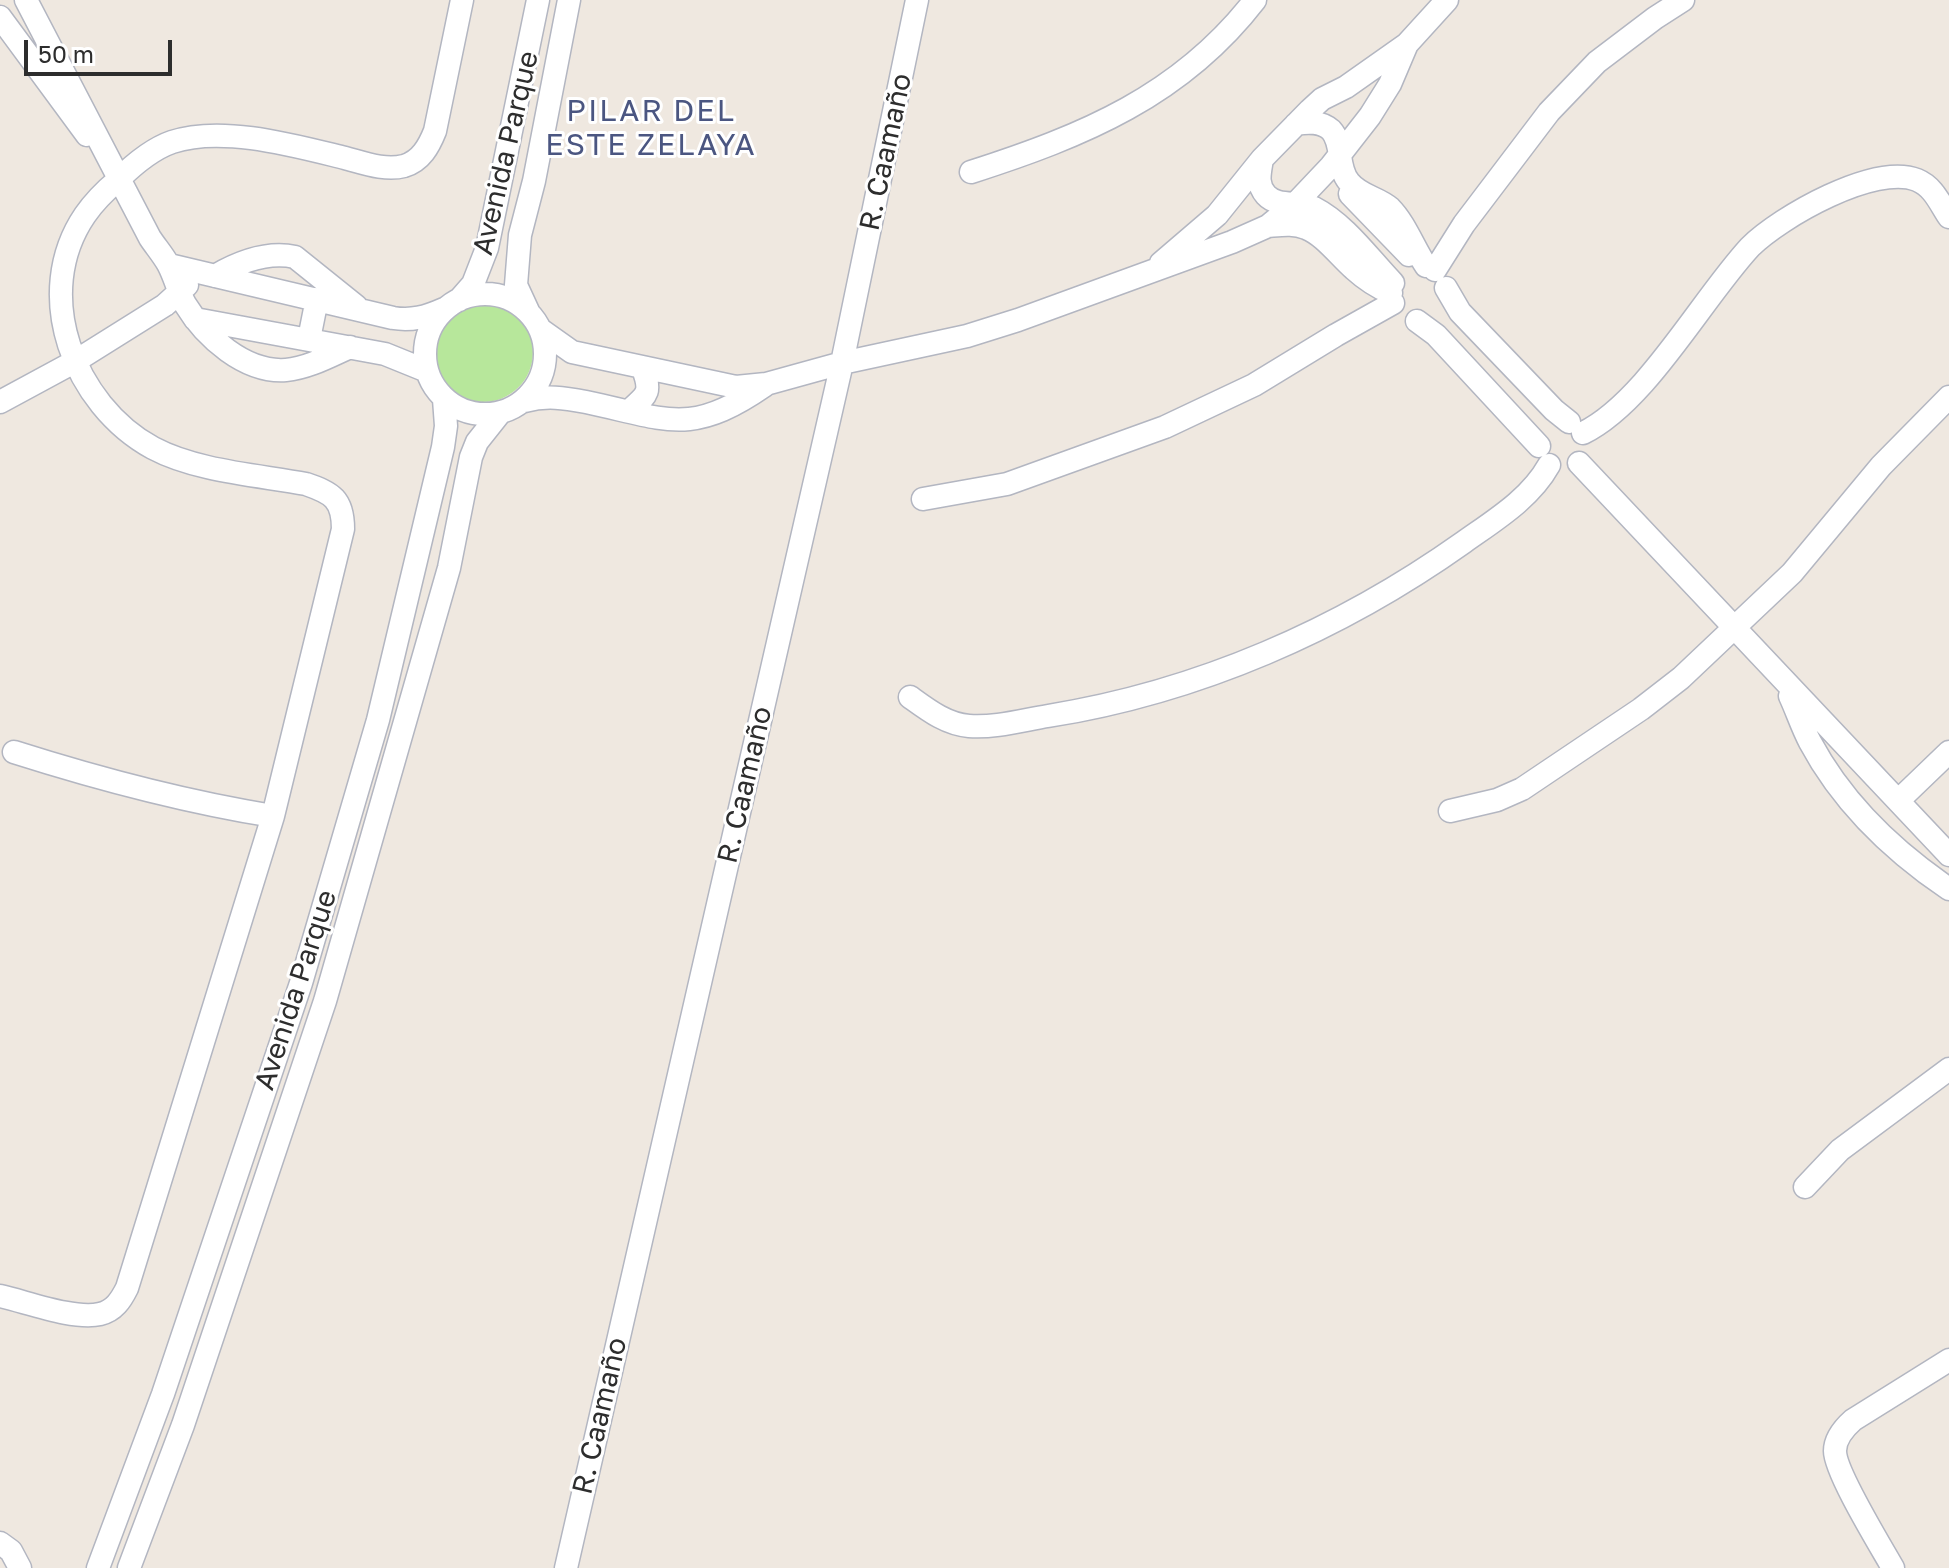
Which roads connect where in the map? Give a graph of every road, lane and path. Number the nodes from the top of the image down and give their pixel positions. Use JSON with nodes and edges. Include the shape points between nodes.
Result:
{"nodes":[{"id":1,"x":26,"y":0,"type":"edge"},
{"id":2,"x":462,"y":0,"type":"edge"},
{"id":3,"x":538,"y":0,"type":"edge"},
{"id":4,"x":569,"y":0,"type":"edge"},
{"id":5,"x":917,"y":0,"type":"edge"},
{"id":6,"x":1255,"y":0,"type":"edge"},
{"id":7,"x":1447,"y":0,"type":"edge"},
{"id":8,"x":1683,"y":0,"type":"edge"},
{"id":9,"x":0,"y":17,"type":"edge"},
{"id":10,"x":1407,"y":44,"type":"junction"},
{"id":11,"x":1296,"y":124,"type":"junction"},
{"id":12,"x":1262,"y":159,"type":"junction"},
{"id":13,"x":1335,"y":161,"type":"junction"},
{"id":14,"x":971,"y":172,"type":"dead end"},
{"id":15,"x":120,"y":177,"type":"junction"},
{"id":16,"x":1356,"y":201,"type":"junction"},
{"id":17,"x":1296,"y":203,"type":"junction"},
{"id":18,"x":1949,"y":217,"type":"edge"},
{"id":19,"x":1334,"y":223,"type":"junction"},
{"id":20,"x":1268,"y":226,"type":"junction"},
{"id":21,"x":169,"y":265,"type":"junction"},
{"id":22,"x":1151,"y":272,"type":"junction"},
{"id":23,"x":1432,"y":272,"type":"junction"},
{"id":24,"x":207,"y":274,"type":"junction"},
{"id":25,"x":179,"y":293,"type":"junction"},
{"id":26,"x":1392,"y":293,"type":"junction"},
{"id":27,"x":317,"y":299,"type":"junction"},
{"id":28,"x":452,"y":304,"type":"junction"},
{"id":29,"x":360,"y":310,"type":"junction"},
{"id":30,"x":393,"y":318,"type":"junction"},
{"id":31,"x":195,"y":319,"type":"junction"},
{"id":32,"x":534,"y":321,"type":"junction"},
{"id":33,"x":1417,"y":321,"type":"junction"},
{"id":34,"x":309,"y":339,"type":"junction"},
{"id":35,"x":350,"y":347,"type":"junction"},
{"id":36,"x":385,"y":354,"type":"junction"},
{"id":37,"x":74,"y":362,"type":"junction"},
{"id":38,"x":842,"y":363,"type":"junction"},
{"id":39,"x":643,"y":369,"type":"junction"},
{"id":40,"x":427,"y":371,"type":"junction"},
{"id":41,"x":766,"y":384,"type":"junction"},
{"id":42,"x":1949,"y":397,"type":"edge"},
{"id":43,"x":444,"y":399,"type":"junction"},
{"id":44,"x":525,"y":401,"type":"junction"},
{"id":45,"x":0,"y":402,"type":"edge"},
{"id":46,"x":629,"y":411,"type":"junction"},
{"id":47,"x":500,"y":413,"type":"junction"},
{"id":48,"x":0,"y":418,"type":"edge"},
{"id":49,"x":1576,"y":427,"type":"junction"},
{"id":50,"x":1544,"y":455,"type":"junction"},
{"id":51,"x":1579,"y":463,"type":"junction"},
{"id":52,"x":923,"y":499,"type":"dead end"},
{"id":53,"x":1734,"y":629,"type":"junction"},
{"id":54,"x":1785,"y":684,"type":"junction"},
{"id":55,"x":910,"y":697,"type":"dead end"},
{"id":56,"x":5,"y":752,"type":"edge"},
{"id":57,"x":1949,"y":752,"type":"edge"},
{"id":58,"x":1859,"y":759,"type":"junction"},
{"id":59,"x":1835,"y":781,"type":"junction"},
{"id":60,"x":1899,"y":800,"type":"junction"},
{"id":61,"x":1450,"y":811,"type":"dead end"},
{"id":62,"x":273,"y":816,"type":"junction"},
{"id":63,"x":1943,"y":848,"type":"edge"},
{"id":64,"x":1915,"y":864,"type":"junction"},
{"id":65,"x":1949,"y":889,"type":"edge"},
{"id":66,"x":1949,"y":1069,"type":"edge"},
{"id":67,"x":1805,"y":1187,"type":"dead end"},
{"id":68,"x":0,"y":1296,"type":"edge"},
{"id":69,"x":1949,"y":1360,"type":"edge"},
{"id":70,"x":0,"y":1543,"type":"edge"},
{"id":71,"x":20,"y":1568,"type":"edge"},
{"id":72,"x":98,"y":1568,"type":"edge"},
{"id":73,"x":129,"y":1568,"type":"edge"},
{"id":74,"x":566,"y":1568,"type":"edge"},
{"id":75,"x":1893,"y":1568,"type":"edge"}],
"edges":[{"from":1,"to":15,"type":"street"},
{"from":2,"to":15,"type":"street","via":[[435,131],[415,161],[379,166],[276,141],[196,138],[156,149]]},
{"from":3,"to":28,"type":"street","name":"Avenida Parque","via":[[487,248],[473,284]]},
{"from":4,"to":32,"type":"street","name":"Avenida Parque","via":[[516,265],[516,285]]},
{"from":5,"to":38,"type":"street","name":"R. Caamaño"},
{"from":6,"to":14,"type":"street","via":[[1213,48],[1155,93],[1043,148]]},
{"from":7,"to":10,"type":"street"},
{"from":8,"to":23,"type":"street","via":[[1597,62],[1570,89]]},
{"from":9,"to":15,"type":"street"},
{"from":10,"to":11,"type":"street","via":[[1322,99]]},
{"from":10,"to":13,"type":"street","via":[[1390,84]]},
{"from":11,"to":12,"type":"street"},
{"from":11,"to":13,"type":"street","via":[[1324,125],[1336,138]]},
{"from":12,"to":17,"type":"street","via":[[1259,179],[1264,193],[1281,203]]},
{"from":12,"to":22,"type":"street","via":[[1217,215]]},
{"from":13,"to":16,"type":"street","via":[[1339,182]]},
{"from":13,"to":17,"type":"street"},
{"from":13,"to":23,"type":"street","via":[[1358,192],[1392,210]]},
{"from":15,"to":21,"type":"street"},
{"from":15,"to":37,"type":"street","via":[[84,216],[66,258],[61,307]]},
{"from":16,"to":19,"type":"street"},
{"from":16,"to":23,"type":"street"},
{"from":17,"to":19,"type":"street","via":[[1315,208]]},
{"from":17,"to":20,"type":"street"},
{"from":18,"to":49,"type":"street","via":[[1930,188],[1902,177],[1841,191],[1801,209],[1750,247],[1627,398],[1600,424]]},
{"from":19,"to":26,"type":"street"},
{"from":20,"to":22,"type":"street"},
{"from":20,"to":26,"type":"street","via":[[1287,224],[1313,231],[1374,285]]},
{"from":21,"to":24,"type":"street"},
{"from":21,"to":25,"type":"street"},
{"from":22,"to":38,"type":"street","via":[[967,336]]},
{"from":23,"to":26,"type":"street","via":[[1403,270]]},
{"from":23,"to":33,"type":"street","via":[[1447,296],[1440,311]]},
{"from":23,"to":49,"type":"street","via":[[1460,312]]},
{"from":24,"to":25,"type":"street"},
{"from":24,"to":27,"type":"street"},
{"from":24,"to":29,"type":"street","via":[[248,260],[295,257]]},
{"from":25,"to":31,"type":"street"},
{"from":25,"to":37,"type":"street"},
{"from":26,"to":33,"type":"street","via":[[1402,315]]},
{"from":26,"to":52,"type":"street","via":[[1254,385],[1151,433],[1007,484]]},
{"from":27,"to":29,"type":"street"},
{"from":27,"to":34,"type":"street"},
{"from":28,"to":30,"type":"street","via":[[425,317]]},
{"from":28,"to":32,"type":"street","via":[[476,294],[495,295],[513,301]]},
{"from":28,"to":40,"type":"street","via":[[427,337]]},
{"from":29,"to":30,"type":"street"},
{"from":30,"to":36,"type":"street"},
{"from":31,"to":34,"type":"street"},
{"from":31,"to":35,"type":"street","via":[[224,348],[272,370],[289,370]]},
{"from":32,"to":39,"type":"street","via":[[572,352]]},
{"from":32,"to":44,"type":"street","via":[[546,349],[544,368]]},
{"from":33,"to":50,"type":"street","via":[[1436,335]]},
{"from":34,"to":35,"type":"street"},
{"from":35,"to":36,"type":"street"},
{"from":36,"to":40,"type":"street"},
{"from":37,"to":45,"type":"street"},
{"from":37,"to":48,"type":"street"},
{"from":37,"to":62,"type":"street","via":[[98,403],[155,449],[181,461],[323,489],[340,506],[343,529]]},
{"from":38,"to":41,"type":"street"},
{"from":38,"to":74,"type":"street","name":"R. Caamaño"},
{"from":39,"to":41,"type":"street","via":[[736,387]]},
{"from":39,"to":46,"type":"street","via":[[649,385],[645,397]]},
{"from":40,"to":43,"type":"street"},
{"from":41,"to":46,"type":"street","via":[[726,409],[693,420]]},
{"from":42,"to":53,"type":"street","via":[[1898,448],[1792,573]]},
{"from":43,"to":47,"type":"street","via":[[480,415]]},
{"from":43,"to":72,"type":"street","name":"Avenida Parque","via":[[443,447],[378,720],[301,983],[163,1394]]},
{"from":44,"to":46,"type":"street","via":[[563,397]]},
{"from":44,"to":47,"type":"street"},
{"from":47,"to":73,"type":"street","name":"Avenida Parque","via":[[471,457],[446,581],[325,1001],[214,1335]]},
{"from":49,"to":50,"type":"street","via":[[1555,422],[1548,426],[1543,432]]},
{"from":49,"to":51,"type":"street","via":[[1587,448]]},
{"from":50,"to":51,"type":"street","via":[[1564,470]]},
{"from":50,"to":55,"type":"street","via":[[1530,491],[1414,577],[1324,627],[1222,670],[1091,709],[983,726],[938,716]]},
{"from":51,"to":53,"type":"street"},
{"from":53,"to":54,"type":"street"},
{"from":53,"to":61,"type":"street","via":[[1641,709],[1522,789]]},
{"from":54,"to":58,"type":"street"},
{"from":54,"to":59,"type":"street","via":[[1809,740]]},
{"from":56,"to":62,"type":"street","via":[[212,806]]},
{"from":57,"to":60,"type":"street"},
{"from":58,"to":59,"type":"street"},
{"from":58,"to":60,"type":"street"},
{"from":59,"to":64,"type":"street"},
{"from":60,"to":63,"type":"street"},
{"from":62,"to":68,"type":"street","via":[[122,1298],[109,1311],[89,1315]]},
{"from":63,"to":64,"type":"street"},
{"from":64,"to":65,"type":"street"},
{"from":66,"to":67,"type":"street","via":[[1840,1150]]},
{"from":69,"to":75,"type":"street","via":[[1853,1420],[1836,1445],[1839,1467]]},
{"from":70,"to":71,"type":"street"}]}
